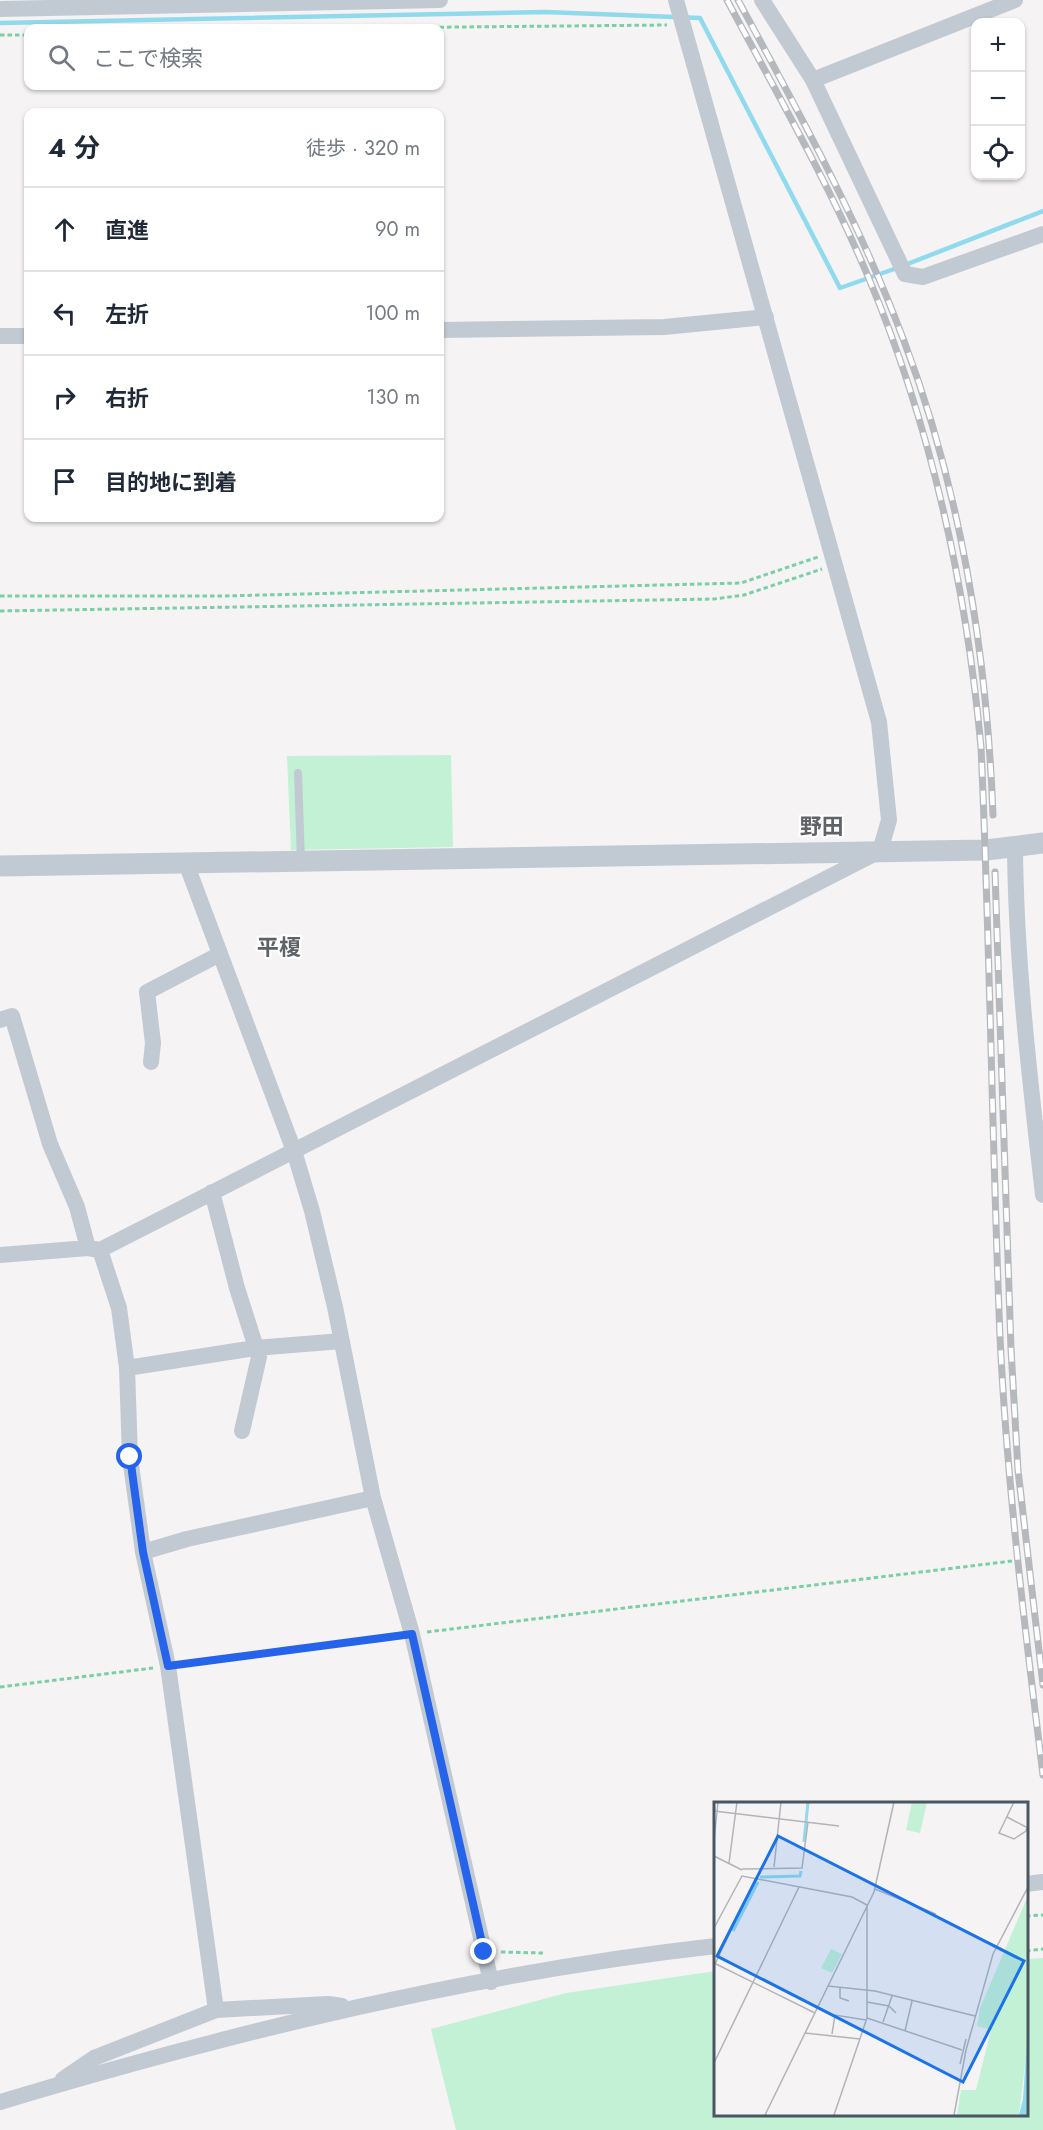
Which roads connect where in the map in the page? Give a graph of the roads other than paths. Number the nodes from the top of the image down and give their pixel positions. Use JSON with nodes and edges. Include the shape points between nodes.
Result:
{"nodes":[{"id":1,"x":440,"y":0,"type":"edge"},
{"id":2,"x":676,"y":0,"type":"edge"},
{"id":3,"x":762,"y":0,"type":"edge"},
{"id":4,"x":1015,"y":0,"type":"edge"},
{"id":5,"x":0,"y":9,"type":"edge"},
{"id":6,"x":813,"y":80,"type":"junction"},
{"id":7,"x":1043,"y":234,"type":"edge"},
{"id":8,"x":766,"y":317,"type":"junction"},
{"id":9,"x":444,"y":330,"type":"edge"},
{"id":10,"x":0,"y":336,"type":"edge"},
{"id":11,"x":24,"y":336,"type":"edge"},
{"id":12,"x":298,"y":773,"type":"dead end"},
{"id":13,"x":1043,"y":843,"type":"edge"},
{"id":14,"x":1015,"y":848,"type":"junction"},
{"id":15,"x":880,"y":851,"type":"junction"},
{"id":16,"x":301,"y":861,"type":"junction"},
{"id":17,"x":186,"y":863,"type":"junction"},
{"id":18,"x":0,"y":866,"type":"edge"},
{"id":19,"x":220,"y":954,"type":"junction"},
{"id":20,"x":0,"y":1020,"type":"edge"},
{"id":21,"x":151,"y":1062,"type":"dead end"},
{"id":22,"x":294,"y":1151,"type":"junction"},
{"id":23,"x":212,"y":1192,"type":"junction"},
{"id":24,"x":1043,"y":1195,"type":"edge"},
{"id":25,"x":94,"y":1249,"type":"junction"},
{"id":26,"x":0,"y":1255,"type":"edge"},
{"id":27,"x":342,"y":1341,"type":"junction"},
{"id":28,"x":255,"y":1348,"type":"junction"},
{"id":29,"x":127,"y":1368,"type":"junction"},
{"id":30,"x":242,"y":1431,"type":"dead end"},
{"id":31,"x":373,"y":1498,"type":"junction"},
{"id":32,"x":143,"y":1552,"type":"junction"},
{"id":33,"x":1043,"y":1882,"type":"edge"},
{"id":34,"x":1028,"y":1884,"type":"edge"},
{"id":35,"x":714,"y":1946,"type":"edge"},
{"id":36,"x":491,"y":1982,"type":"junction"},
{"id":37,"x":355,"y":2008,"type":"junction"},
{"id":38,"x":216,"y":2010,"type":"junction"},
{"id":39,"x":51,"y":2086,"type":"junction"},
{"id":40,"x":0,"y":2102,"type":"edge"}],
"edges":[{"from":1,"to":5,"type":"street"},
{"from":2,"to":8,"type":"street"},
{"from":3,"to":6,"type":"street"},
{"from":4,"to":6,"type":"street"},
{"from":6,"to":7,"type":"street","via":[[905,274],[923,277]]},
{"from":8,"to":9,"type":"street","via":[[664,327]]},
{"from":8,"to":15,"type":"street","via":[[879,722],[889,820]]},
{"from":10,"to":11,"type":"street"},
{"from":12,"to":16,"type":"lane"},
{"from":13,"to":14,"type":"street"},
{"from":14,"to":15,"type":"street"},
{"from":14,"to":24,"type":"street","via":[[1029,1073]]},
{"from":15,"to":16,"type":"street"},
{"from":15,"to":22,"type":"street"},
{"from":16,"to":17,"type":"street"},
{"from":17,"to":18,"type":"street"},
{"from":17,"to":19,"type":"street"},
{"from":19,"to":21,"type":"street","via":[[147,992],[153,1043]]},
{"from":19,"to":22,"type":"street"},
{"from":20,"to":25,"type":"street","via":[[12,1016],[50,1144]]},
{"from":22,"to":23,"type":"street"},
{"from":22,"to":27,"type":"street"},
{"from":23,"to":25,"type":"street"},
{"from":23,"to":28,"type":"street"},
{"from":25,"to":26,"type":"street"},
{"from":25,"to":29,"type":"street","via":[[119,1308]]},
{"from":27,"to":28,"type":"street"},
{"from":27,"to":31,"type":"street"},
{"from":28,"to":29,"type":"street"},
{"from":28,"to":30,"type":"street","via":[[259,1357]]},
{"from":29,"to":32,"type":"street","via":[[130,1457]]},
{"from":31,"to":32,"type":"street"},
{"from":31,"to":36,"type":"street","via":[[412,1634]]},
{"from":32,"to":38,"type":"street","via":[[168,1666]]},
{"from":33,"to":34,"type":"street"},
{"from":35,"to":36,"type":"street","via":[[608,1960]]},
{"from":36,"to":37,"type":"street"},
{"from":37,"to":38,"type":"street","via":[[328,2004]]},
{"from":37,"to":39,"type":"street","via":[[223,2038]]},
{"from":38,"to":39,"type":"street","via":[[94,2058]]},
{"from":39,"to":40,"type":"street"}]}
